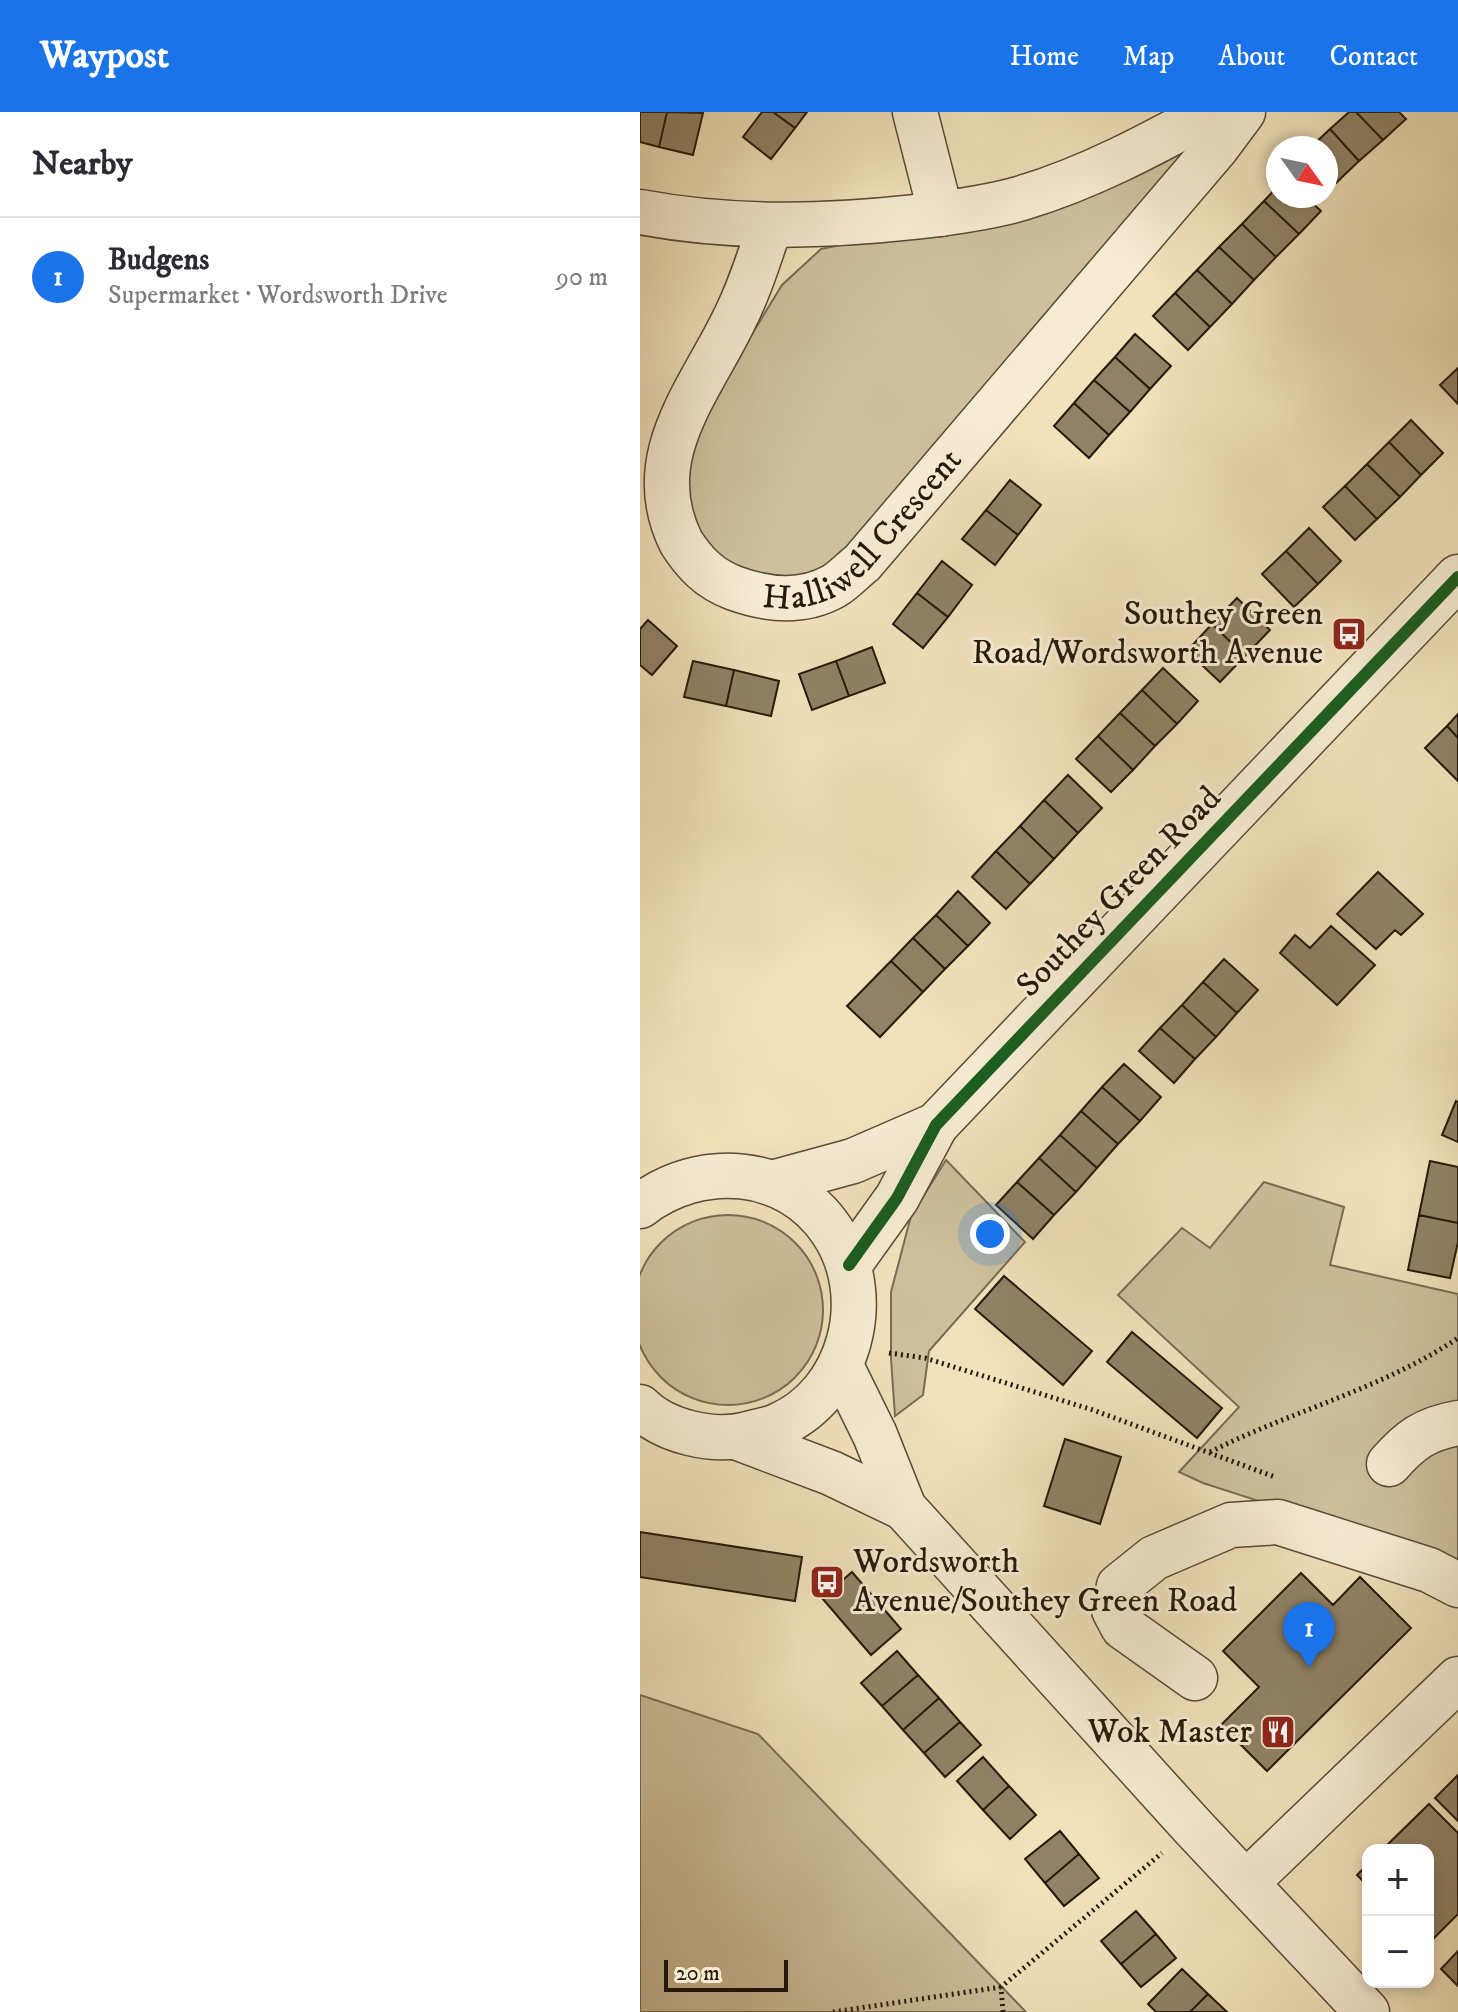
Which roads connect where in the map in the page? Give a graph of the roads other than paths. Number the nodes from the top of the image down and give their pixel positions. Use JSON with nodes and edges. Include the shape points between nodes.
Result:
{"nodes":[{"id":1,"x":915,"y":112,"type":"edge"},
{"id":2,"x":1211,"y":112,"type":"edge"},
{"id":3,"x":1243,"y":112,"type":"edge"},
{"id":4,"x":640,"y":212,"type":"edge"},
{"id":5,"x":941,"y":214,"type":"junction"},
{"id":6,"x":770,"y":226,"type":"junction"},
{"id":7,"x":1458,"y":577,"type":"edge"},
{"id":8,"x":936,"y":1125,"type":"junction"},
{"id":9,"x":640,"y":1168,"type":"edge"},
{"id":10,"x":694,"y":1177,"type":"junction"},
{"id":11,"x":772,"y":1183,"type":"junction"},
{"id":12,"x":640,"y":1206,"type":"edge"},
{"id":13,"x":849,"y":1265,"type":"junction"},
{"id":14,"x":845,"y":1357,"type":"junction"},
{"id":15,"x":641,"y":1410,"type":"edge"},
{"id":16,"x":1458,"y":1423,"type":"edge"},
{"id":17,"x":736,"y":1437,"type":"junction"},
{"id":18,"x":1389,"y":1464,"type":"dead end"},
{"id":19,"x":904,"y":1508,"type":"junction"},
{"id":20,"x":1458,"y":1585,"type":"edge"},
{"id":21,"x":1195,"y":1678,"type":"dead end"},
{"id":22,"x":1458,"y":1679,"type":"edge"},
{"id":23,"x":1246,"y":1883,"type":"junction"},
{"id":24,"x":1367,"y":2012,"type":"edge"}],
"edges":[{"from":1,"to":5,"type":"street"},
{"from":2,"to":5,"type":"street","via":[[1124,159],[1021,198]]},
{"from":3,"to":6,"type":"street","name":"Halliwell Crescent","via":[[862,563],[833,586],[796,599],[761,598],[716,582],[693,561],[671,526],[660,489],[664,449],[733,322]]},
{"from":4,"to":6,"type":"street"},
{"from":5,"to":6,"type":"street"},
{"from":7,"to":8,"type":"street","name":"Southey Green Road"},
{"from":8,"to":11,"type":"street","name":"Southey Green Road","via":[[853,1161]]},
{"from":8,"to":13,"type":"street","name":"Southey Green Road","via":[[897,1198]]},
{"from":9,"to":10,"type":"street"},
{"from":10,"to":11,"type":"street","via":[[733,1174]]},
{"from":10,"to":12,"type":"street","via":[[659,1191]]},
{"from":11,"to":13,"type":"street","via":[[805,1202],[832,1230]]},
{"from":13,"to":14,"type":"street","via":[[856,1307]]},
{"from":14,"to":17,"type":"street","via":[[815,1401],[778,1426]]},
{"from":14,"to":19,"type":"street"},
{"from":15,"to":17,"type":"street","via":[[672,1427]]},
{"from":16,"to":18,"type":"street","via":[[1410,1440]]},
{"from":17,"to":19,"type":"street"},
{"from":19,"to":23,"type":"street"},
{"from":20,"to":21,"type":"street","via":[[1429,1570],[1278,1522],[1231,1525],[1154,1558],[1119,1586],[1114,1610],[1123,1627]]},
{"from":22,"to":23,"type":"street"},
{"from":23,"to":24,"type":"street"}]}
